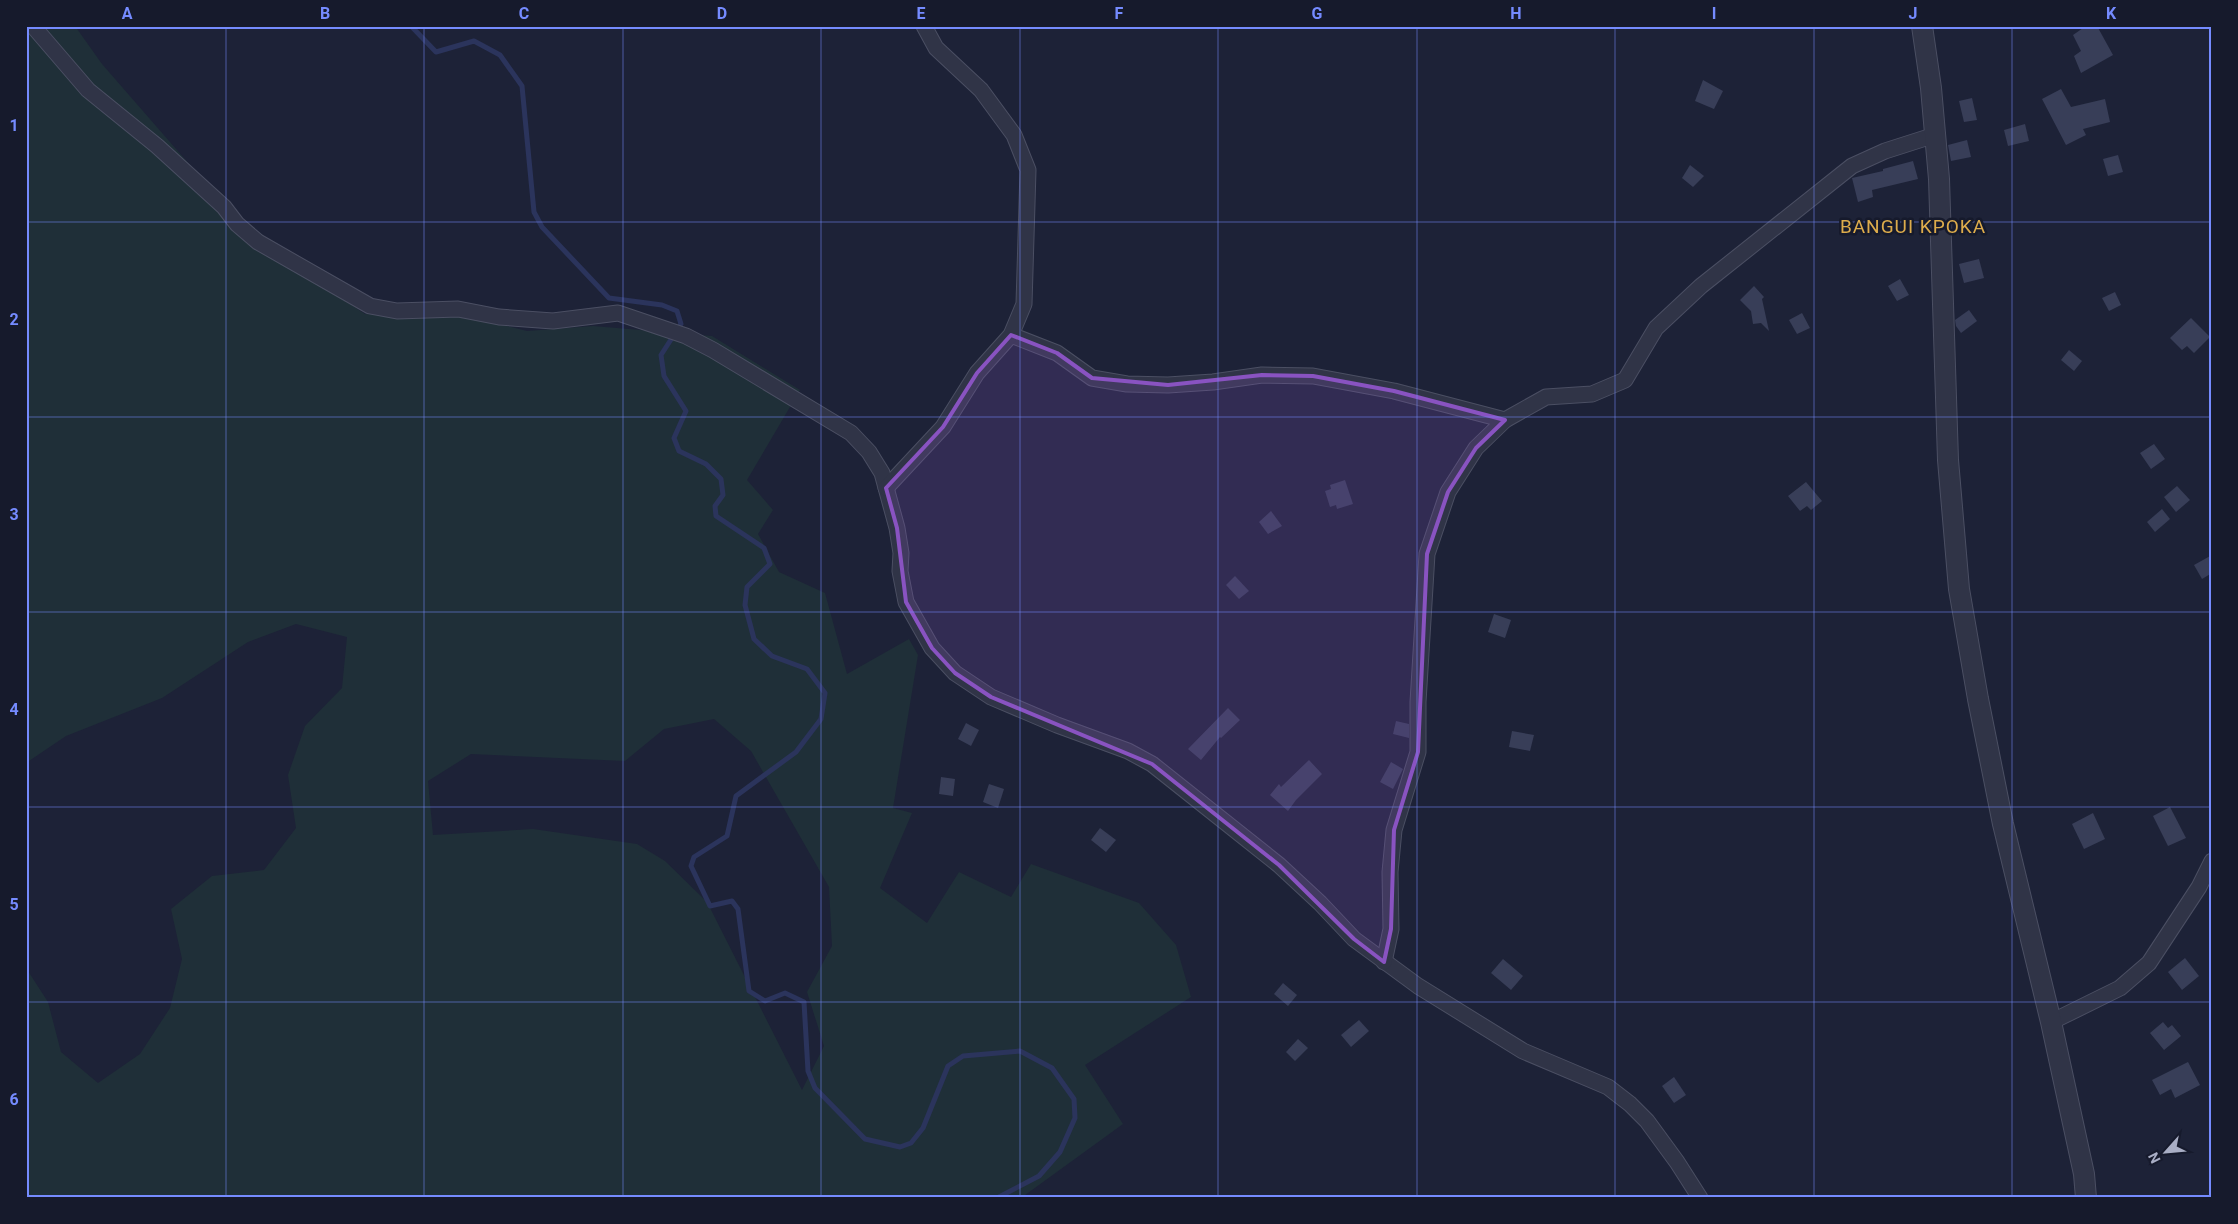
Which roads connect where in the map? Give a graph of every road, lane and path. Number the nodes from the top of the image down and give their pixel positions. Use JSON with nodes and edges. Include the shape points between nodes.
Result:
{"nodes":[{"id":1,"x":34,"y":26,"type":"edge"},
{"id":2,"x":924,"y":26,"type":"edge"},
{"id":3,"x":1922,"y":26,"type":"edge"},
{"id":4,"x":1935,"y":135,"type":"junction"},
{"id":5,"x":1011,"y":335,"type":"junction"},
{"id":6,"x":1505,"y":420,"type":"junction"},
{"id":7,"x":886,"y":488,"type":"junction"},
{"id":8,"x":2212,"y":861,"type":"edge"},
{"id":9,"x":1384,"y":962,"type":"junction"},
{"id":10,"x":2051,"y":1022,"type":"junction"},
{"id":11,"x":1700,"y":1198,"type":"edge"},
{"id":12,"x":2086,"y":1198,"type":"edge"}],
"edges":[{"from":1,"to":7,"type":"street","via":[[88,90],[157,146],[258,242],[370,306],[397,311],[458,309],[553,322],[618,313],[686,336],[851,433],[869,452],[882,473]]},
{"from":2,"to":5,"type":"street","via":[[936,48],[981,90],[1014,135],[1028,170],[1024,304]]},
{"from":3,"to":4,"type":"street"},
{"from":4,"to":6,"type":"street","via":[[1885,150],[1852,166],[1701,286],[1656,328],[1625,380],[1592,394],[1546,398]]},
{"from":4,"to":10,"type":"street","via":[[1942,238],[1948,460],[1959,589],[2003,824]]},
{"from":5,"to":6,"type":"street","via":[[1058,353],[1092,378],[1127,384],[1168,385],[1262,375],[1313,376],[1394,391]]},
{"from":5,"to":7,"type":"street","via":[[977,373],[944,427]]},
{"from":6,"to":9,"type":"street","via":[[1476,448],[1448,492],[1427,554],[1418,752],[1394,830],[1390,872],[1391,930]]},
{"from":7,"to":9,"type":"street","via":[[897,528],[906,602],[932,648],[955,673],[991,697],[1152,764],[1279,865],[1354,939]]},
{"from":8,"to":10,"type":"street","via":[[2199,887],[2149,963],[2120,988]]},
{"from":9,"to":11,"type":"street","via":[[1523,1050],[1608,1087],[1647,1121]]},
{"from":10,"to":12,"type":"street","via":[[2084,1174]]}]}
